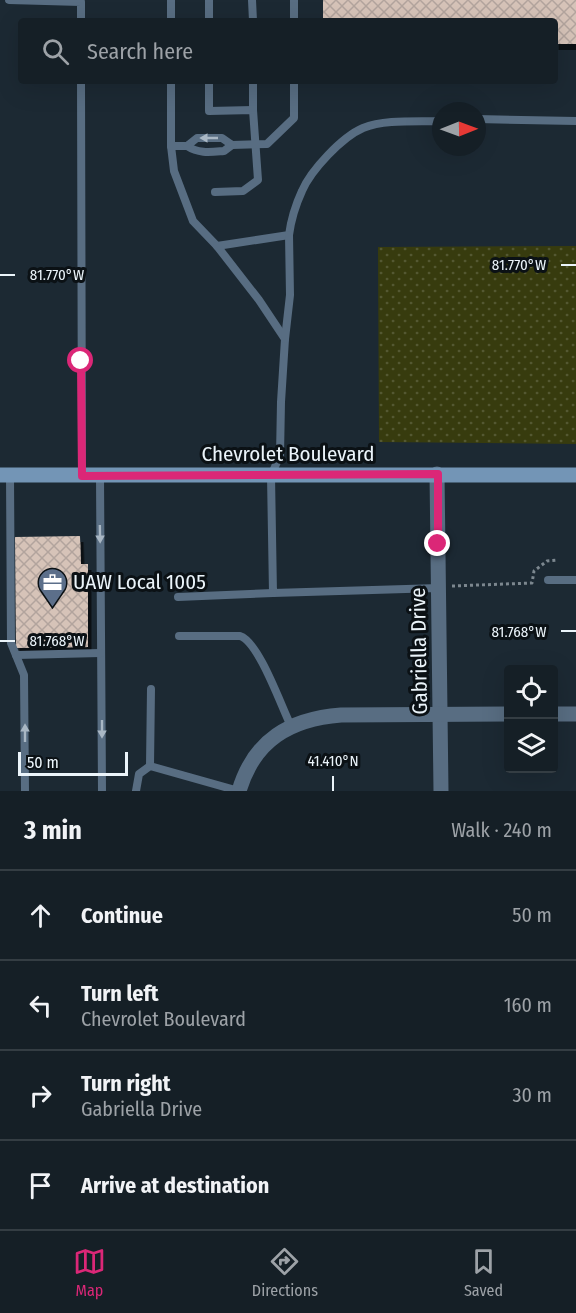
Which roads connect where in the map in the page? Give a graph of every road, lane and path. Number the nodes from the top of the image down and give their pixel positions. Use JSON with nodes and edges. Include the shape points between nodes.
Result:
{"nodes":[{"id":1,"x":9,"y":0,"type":"edge"},
{"id":2,"x":171,"y":0,"type":"edge"},
{"id":3,"x":209,"y":0,"type":"edge"},
{"id":4,"x":252,"y":0,"type":"edge"},
{"id":5,"x":294,"y":0,"type":"edge"},
{"id":6,"x":81,"y":18,"type":"edge"},
{"id":7,"x":171,"y":18,"type":"edge"},
{"id":8,"x":209,"y":18,"type":"edge"},
{"id":9,"x":252,"y":18,"type":"edge"},
{"id":10,"x":294,"y":18,"type":"edge"},
{"id":11,"x":81,"y":84,"type":"edge"},
{"id":12,"x":171,"y":84,"type":"edge"},
{"id":13,"x":209,"y":84,"type":"edge"},
{"id":14,"x":253,"y":84,"type":"edge"},
{"id":15,"x":294,"y":84,"type":"edge"},
{"id":16,"x":253,"y":110,"type":"junction"},
{"id":17,"x":486,"y":119,"type":"edge"},
{"id":18,"x":432,"y":121,"type":"edge"},
{"id":19,"x":576,"y":121,"type":"edge"},
{"id":20,"x":231,"y":145,"type":"junction"},
{"id":21,"x":255,"y":145,"type":"junction"},
{"id":22,"x":171,"y":146,"type":"junction"},
{"id":23,"x":188,"y":146,"type":"junction"},
{"id":24,"x":215,"y":192,"type":"dead end"},
{"id":25,"x":289,"y":235,"type":"junction"},
{"id":26,"x":217,"y":246,"type":"junction"},
{"id":27,"x":285,"y":339,"type":"junction"},
{"id":28,"x":438,"y":474,"type":"junction"},
{"id":29,"x":5,"y":475,"type":"edge"},
{"id":30,"x":576,"y":475,"type":"edge"},
{"id":31,"x":82,"y":476,"type":"junction"},
{"id":32,"x":100,"y":476,"type":"junction"},
{"id":33,"x":271,"y":476,"type":"junction"},
{"id":34,"x":558,"y":560,"type":"dead end"},
{"id":35,"x":548,"y":580,"type":"dead end"},
{"id":36,"x":576,"y":580,"type":"edge"},
{"id":37,"x":446,"y":587,"type":"junction"},
{"id":38,"x":273,"y":593,"type":"junction"},
{"id":39,"x":178,"y":597,"type":"dead end"},
{"id":40,"x":179,"y":636,"type":"dead end"},
{"id":41,"x":102,"y":654,"type":"junction"},
{"id":42,"x":16,"y":655,"type":"junction"},
{"id":43,"x":151,"y":689,"type":"dead end"},
{"id":44,"x":441,"y":714,"type":"junction"},
{"id":45,"x":504,"y":714,"type":"edge"},
{"id":46,"x":558,"y":714,"type":"edge"},
{"id":47,"x":576,"y":714,"type":"edge"},
{"id":48,"x":291,"y":726,"type":"junction"},
{"id":49,"x":150,"y":766,"type":"junction"},
{"id":50,"x":26,"y":791,"type":"edge"},
{"id":51,"x":102,"y":791,"type":"edge"},
{"id":52,"x":136,"y":791,"type":"edge"},
{"id":53,"x":239,"y":791,"type":"edge"},
{"id":54,"x":441,"y":791,"type":"edge"}],
"edges":[{"from":1,"to":6,"type":"lane","via":[[81,2]]},
{"from":2,"to":7,"type":"lane"},
{"from":3,"to":8,"type":"lane"},
{"from":4,"to":9,"type":"lane"},
{"from":5,"to":10,"type":"lane"},
{"from":11,"to":31,"type":"lane"},
{"from":12,"to":22,"type":"lane"},
{"from":13,"to":16,"type":"lane","via":[[209,111]]},
{"from":14,"to":16,"type":"lane"},
{"from":15,"to":21,"type":"lane","via":[[294,118],[267,144]]},
{"from":16,"to":21,"type":"lane"},
{"from":17,"to":19,"type":"lane"},
{"from":18,"to":25,"type":"lane","via":[[385,123],[363,128],[343,140],[302,189]]},
{"from":20,"to":21,"type":"lane"},
{"from":20,"to":23,"type":"lane","via":[[224,151],[205,152]]},
{"from":20,"to":23,"type":"lane","one_way":true,"via":[[222,138],[197,138]]},
{"from":21,"to":24,"type":"lane","via":[[258,180],[243,191]]},
{"from":22,"to":23,"type":"lane"},
{"from":22,"to":26,"type":"lane","via":[[174,171],[193,221]]},
{"from":25,"to":26,"type":"lane"},
{"from":25,"to":27,"type":"lane","via":[[290,295]]},
{"from":26,"to":27,"type":"lane"},
{"from":27,"to":33,"type":"lane","via":[[280,455]]},
{"from":28,"to":30,"type":"main road","name":"Chevrolet Boulevard"},
{"from":28,"to":33,"type":"main road","name":"Chevrolet Boulevard"},
{"from":28,"to":37,"type":"street","name":"Gabriella Drive"},
{"from":29,"to":31,"type":"main road","name":"Chevrolet Boulevard"},
{"from":29,"to":42,"type":"lane","via":[[11,643]]},
{"from":31,"to":32,"type":"main road","name":"Chevrolet Boulevard"},
{"from":32,"to":33,"type":"main road","name":"Chevrolet Boulevard"},
{"from":32,"to":41,"type":"lane","one_way":true},
{"from":33,"to":38,"type":"lane"},
{"from":34,"to":37,"type":"path","via":[[547,561],[534,571],[532,583]]},
{"from":35,"to":36,"type":"lane"},
{"from":37,"to":38,"type":"lane"},
{"from":37,"to":44,"type":"street","name":"Gabriella Drive"},
{"from":38,"to":39,"type":"lane"},
{"from":40,"to":48,"type":"lane","via":[[246,638],[258,654]]},
{"from":41,"to":42,"type":"lane"},
{"from":41,"to":51,"type":"lane","one_way":true},
{"from":50,"to":42,"type":"lane","one_way":true,"via":[[24,675]]},
{"from":43,"to":49,"type":"lane"},
{"from":44,"to":45,"type":"street"},
{"from":44,"to":48,"type":"street","via":[[341,714]]},
{"from":44,"to":54,"type":"street","name":"Gabriella Drive"},
{"from":46,"to":47,"type":"street"},
{"from":48,"to":53,"type":"street","via":[[274,736],[255,757]]},
{"from":49,"to":52,"type":"lane","via":[[139,774]]},
{"from":49,"to":53,"type":"lane"}]}
